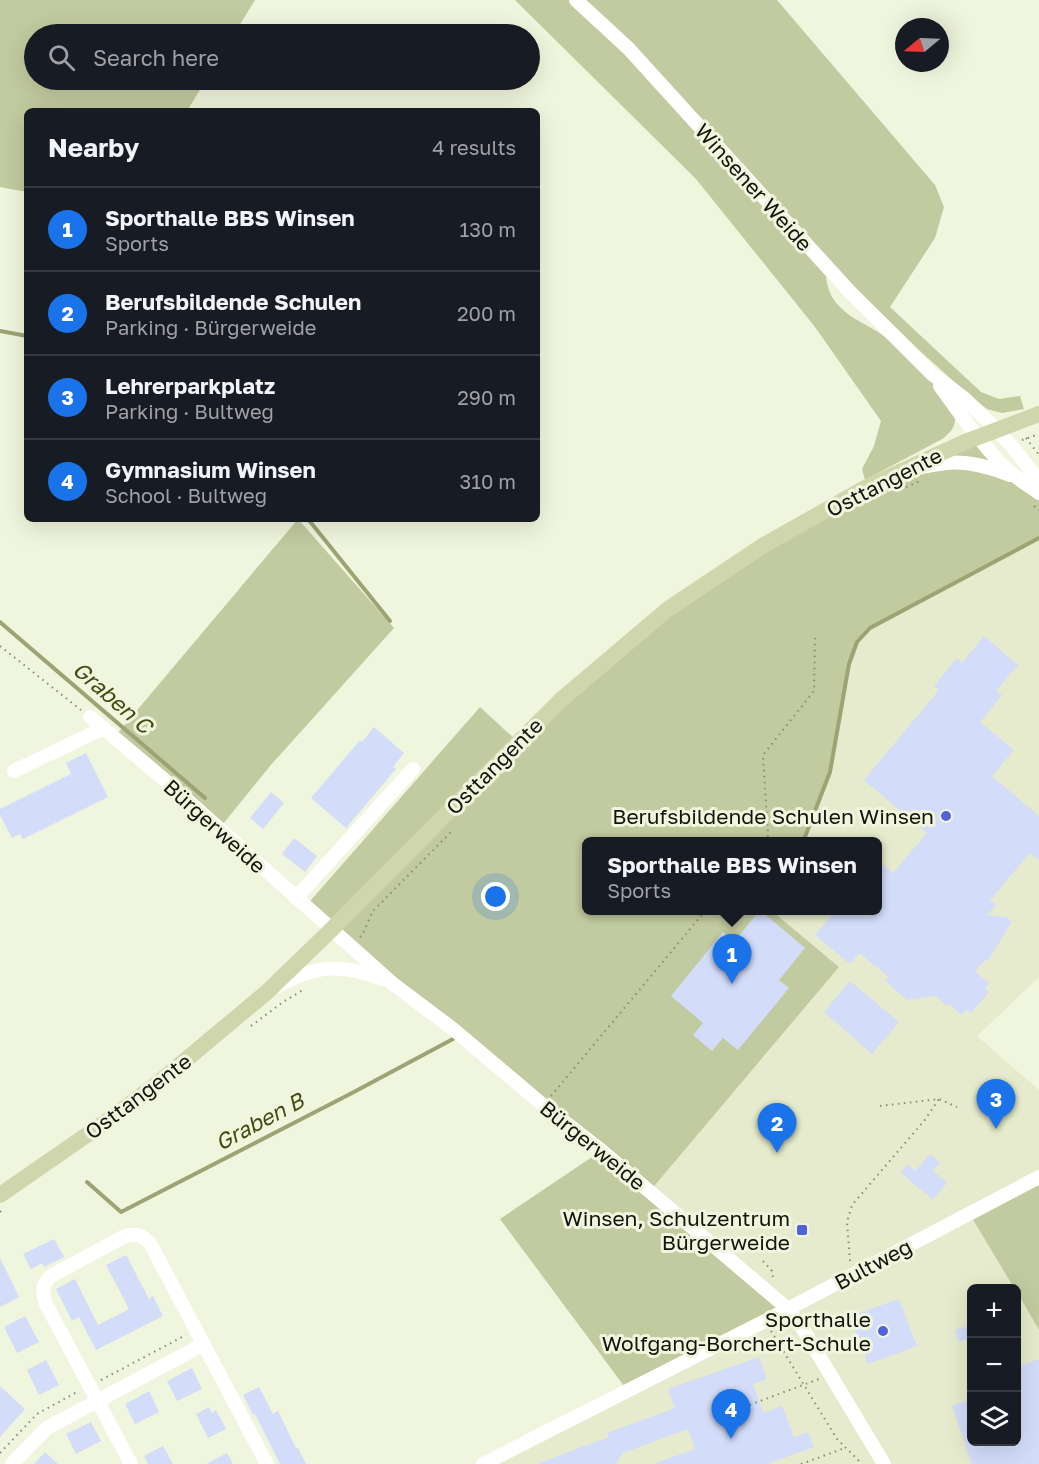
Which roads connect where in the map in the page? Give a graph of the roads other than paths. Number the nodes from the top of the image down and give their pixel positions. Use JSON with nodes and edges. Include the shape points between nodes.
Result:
{"nodes":[{"id":1,"x":576,"y":0,"type":"edge"},
{"id":2,"x":932,"y":374,"type":"junction"},
{"id":3,"x":1039,"y":414,"type":"edge"},
{"id":4,"x":996,"y":429,"type":"junction"},
{"id":5,"x":979,"y":436,"type":"junction"},
{"id":6,"x":901,"y":479,"type":"junction"},
{"id":7,"x":1019,"y":479,"type":"junction"},
{"id":8,"x":1039,"y":481,"type":"edge"},
{"id":9,"x":1035,"y":498,"type":"edge"},
{"id":10,"x":90,"y":717,"type":"road end"},
{"id":11,"x":104,"y":728,"type":"junction"},
{"id":12,"x":413,"y":769,"type":"dead end"},
{"id":13,"x":14,"y":771,"type":"dead end"},
{"id":14,"x":296,"y":898,"type":"junction"},
{"id":15,"x":331,"y":930,"type":"junction"},
{"id":16,"x":392,"y":983,"type":"junction"},
{"id":17,"x":267,"y":992,"type":"junction"},
{"id":18,"x":1039,"y":1177,"type":"edge"},
{"id":19,"x":4,"y":1201,"type":"edge"},
{"id":20,"x":788,"y":1309,"type":"junction"},
{"id":21,"x":204,"y":1344,"type":"junction"},
{"id":22,"x":98,"y":1400,"type":"junction"},
{"id":23,"x":12,"y":1464,"type":"edge"},
{"id":24,"x":131,"y":1464,"type":"edge"},
{"id":25,"x":267,"y":1464,"type":"edge"},
{"id":26,"x":483,"y":1464,"type":"edge"},
{"id":27,"x":884,"y":1464,"type":"edge"}],
"edges":[{"from":1,"to":2,"type":"street","name":"Winsener Weide","via":[[628,48],[850,292]]},
{"from":2,"to":4,"type":"street","name":"Winsener Weide"},
{"from":2,"to":5,"type":"street","name":"Winsener Weide"},
{"from":3,"to":4,"type":"main road","name":"Osttangente"},
{"from":4,"to":5,"type":"main road","name":"Osttangente"},
{"from":4,"to":8,"type":"street","name":"Winsener Weide"},
{"from":5,"to":6,"type":"main road","name":"Osttangente"},
{"from":5,"to":7,"type":"street","name":"Winsener Weide"},
{"from":6,"to":7,"type":"street","via":[[946,463],[974,464]]},
{"from":6,"to":15,"type":"main road","name":"Osttangente","via":[[867,487],[764,545],[668,609],[563,698]]},
{"from":7,"to":9,"type":"street"},
{"from":10,"to":11,"type":"street","name":"Bürgerweide"},
{"from":11,"to":13,"type":"street"},
{"from":11,"to":14,"type":"street","name":"Bürgerweide"},
{"from":12,"to":14,"type":"street"},
{"from":14,"to":15,"type":"street","name":"Bürgerweide"},
{"from":15,"to":16,"type":"street","name":"Bürgerweide"},
{"from":15,"to":17,"type":"main road","name":"Osttangente"},
{"from":16,"to":17,"type":"street","name":"Bürgerweide","via":[[357,970],[330,968],[293,978]]},
{"from":16,"to":20,"type":"street","name":"Bürgerweide","via":[[453,1029]]},
{"from":17,"to":19,"type":"main road","name":"Osttangente","via":[[158,1083]]},
{"from":18,"to":20,"type":"street","name":"Bultweg"},
{"from":20,"to":26,"type":"street","name":"Bultweg"},
{"from":20,"to":27,"type":"street","name":"Bürgerweide"},
{"from":21,"to":22,"type":"street"},
{"from":21,"to":22,"type":"street","via":[[150,1243],[142,1236],[125,1236],[51,1275],[44,1282],[46,1304]]},
{"from":21,"to":25,"type":"street"},
{"from":22,"to":23,"type":"street","via":[[47,1428]]},
{"from":22,"to":24,"type":"street"}]}
